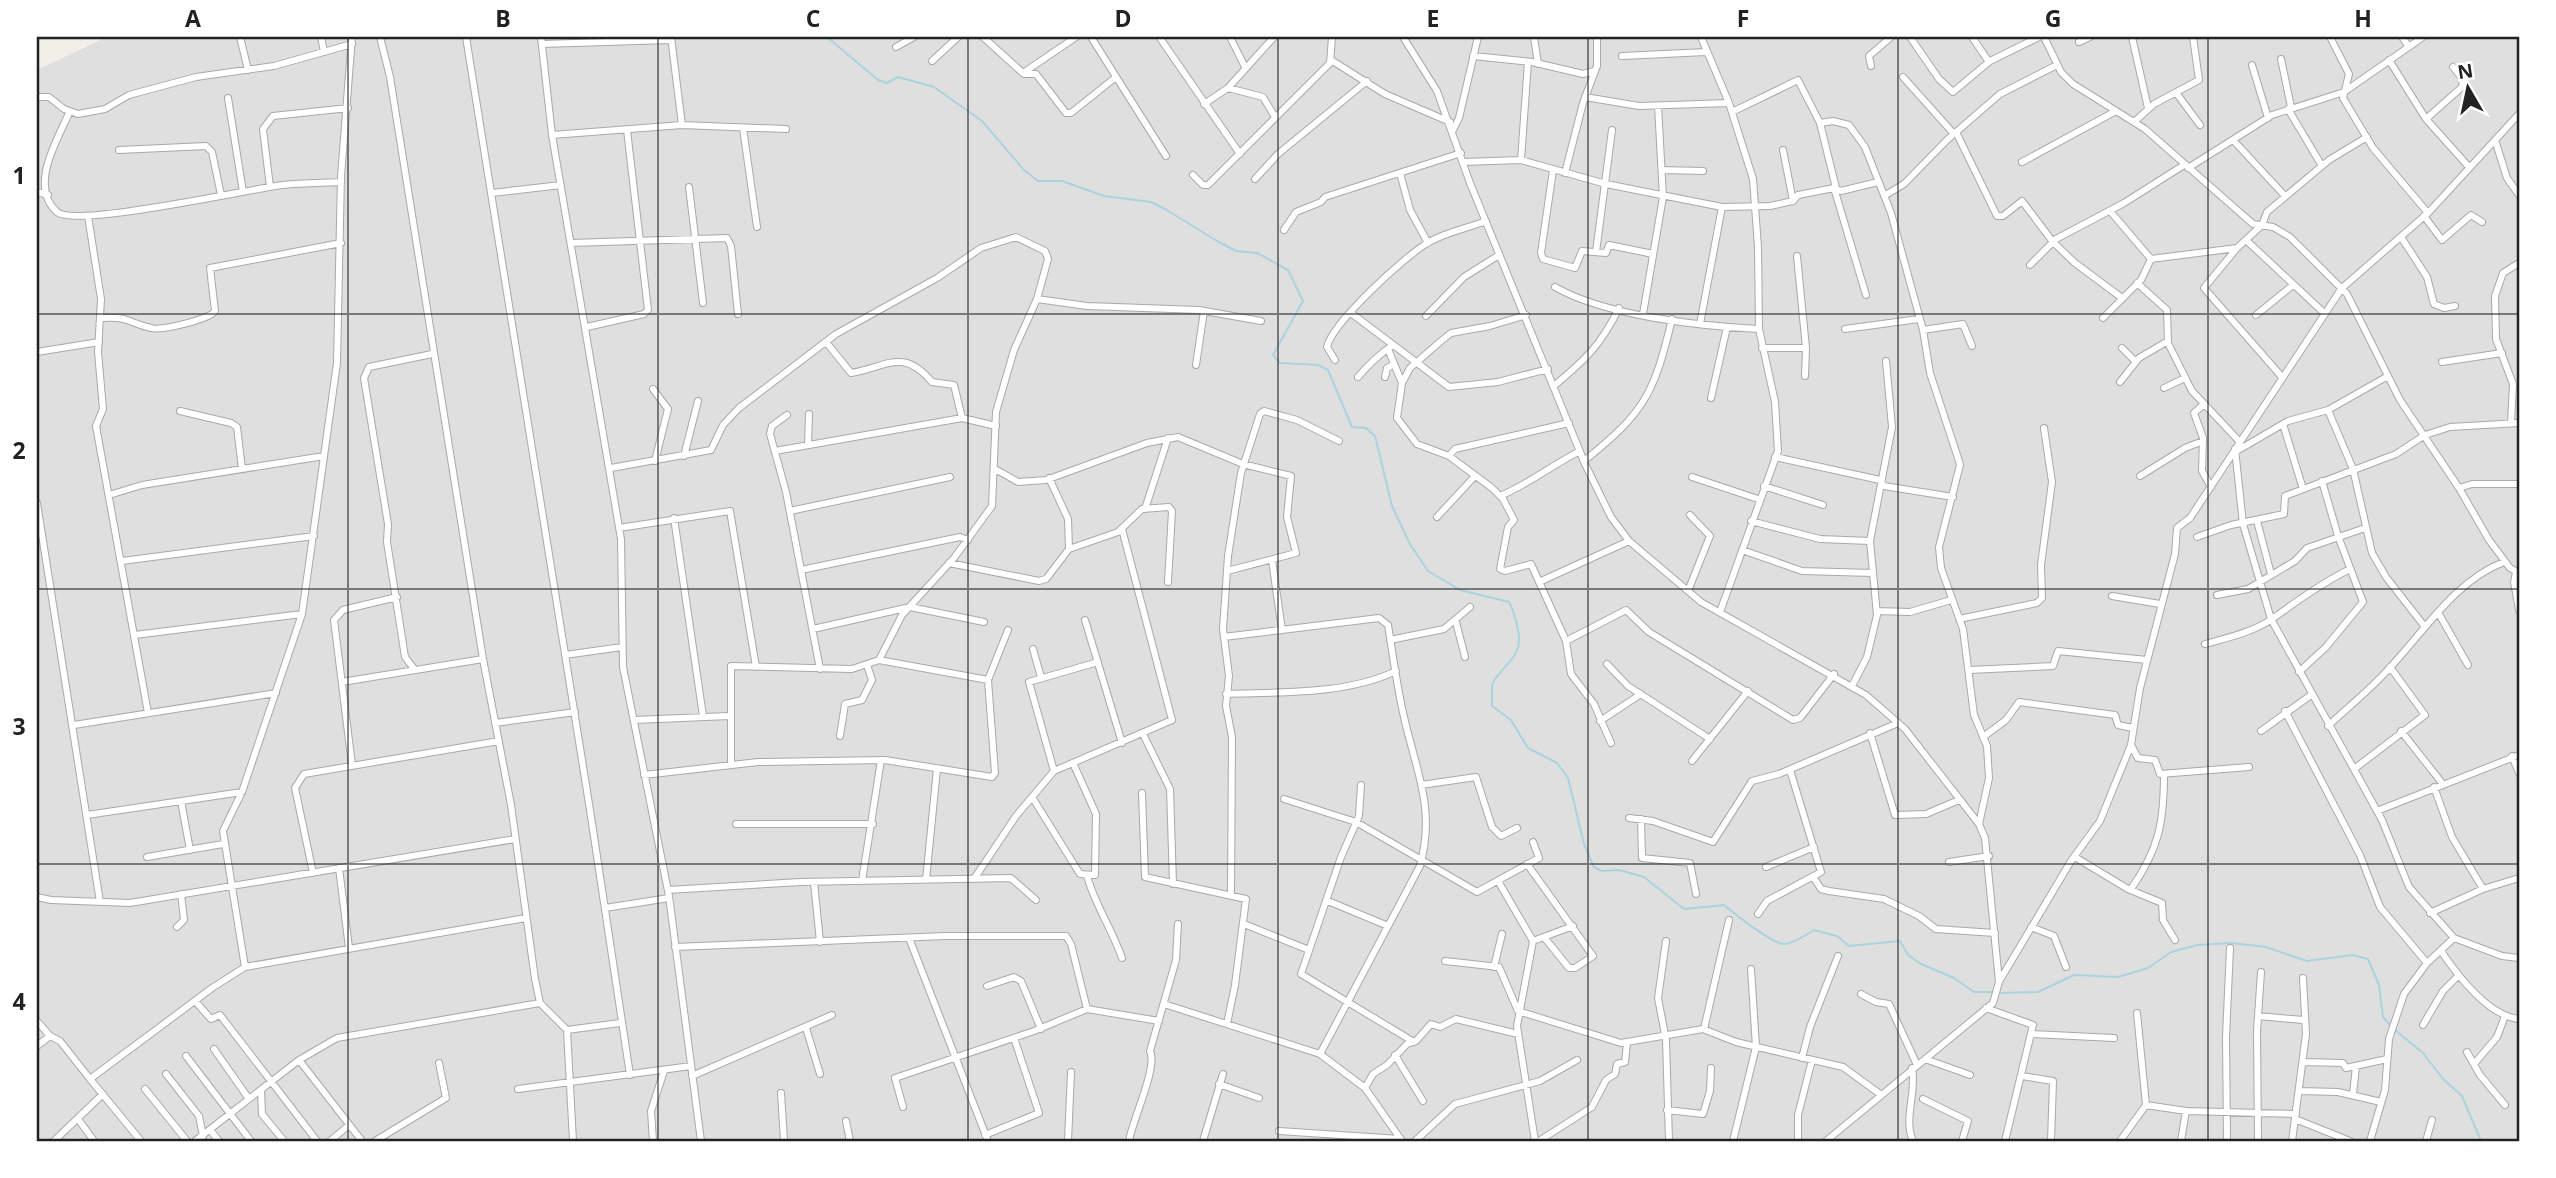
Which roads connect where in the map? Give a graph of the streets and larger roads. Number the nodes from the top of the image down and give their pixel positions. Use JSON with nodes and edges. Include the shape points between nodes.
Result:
{"nodes":[{"id":1,"x":240,"y":37,"type":"edge"},
{"id":2,"x":321,"y":37,"type":"edge"},
{"id":3,"x":380,"y":37,"type":"edge"},
{"id":4,"x":466,"y":37,"type":"edge"},
{"id":5,"x":915,"y":37,"type":"edge"},
{"id":6,"x":958,"y":37,"type":"edge"},
{"id":7,"x":983,"y":37,"type":"edge"},
{"id":8,"x":1076,"y":37,"type":"edge"},
{"id":9,"x":1091,"y":37,"type":"edge"},
{"id":10,"x":1230,"y":37,"type":"edge"},
{"id":11,"x":1274,"y":37,"type":"edge"},
{"id":12,"x":1332,"y":37,"type":"edge"},
{"id":13,"x":1403,"y":37,"type":"edge"},
{"id":14,"x":1478,"y":37,"type":"edge"},
{"id":15,"x":1534,"y":37,"type":"edge"},
{"id":16,"x":1597,"y":37,"type":"edge"},
{"id":17,"x":1701,"y":37,"type":"edge"},
{"id":18,"x":1891,"y":37,"type":"edge"},
{"id":19,"x":1910,"y":37,"type":"edge"},
{"id":20,"x":1972,"y":37,"type":"edge"},
{"id":21,"x":2041,"y":37,"type":"edge"},
{"id":22,"x":2090,"y":37,"type":"edge"},
{"id":23,"x":2132,"y":37,"type":"edge"},
{"id":24,"x":2193,"y":37,"type":"edge"},
{"id":25,"x":2330,"y":37,"type":"edge"},
{"id":26,"x":2402,"y":37,"type":"edge"},
{"id":27,"x":2423,"y":37,"type":"edge"},
{"id":28,"x":671,"y":38,"type":"edge"},
{"id":29,"x":1160,"y":38,"type":"edge"},
{"id":30,"x":352,"y":40,"type":"edge"},
{"id":31,"x":542,"y":40,"type":"edge"},
{"id":32,"x":612,"y":40,"type":"edge"},
{"id":33,"x":2079,"y":42,"type":"dead end"},
{"id":34,"x":896,"y":47,"type":"dead end"},
{"id":35,"x":2409,"y":47,"type":"junction"},
{"id":36,"x":324,"y":52,"type":"junction"},
{"id":37,"x":1706,"y":52,"type":"junction"},
{"id":38,"x":1472,"y":56,"type":"junction"},
{"id":39,"x":1622,"y":56,"type":"dead end"},
{"id":40,"x":2281,"y":59,"type":"dead end"},
{"id":41,"x":1331,"y":60,"type":"junction"},
{"id":42,"x":2389,"y":60,"type":"junction"},
{"id":43,"x":932,"y":61,"type":"dead end"},
{"id":44,"x":1528,"y":62,"type":"junction"},
{"id":45,"x":1989,"y":62,"type":"junction"},
{"id":46,"x":1538,"y":64,"type":"junction"},
{"id":47,"x":2057,"y":65,"type":"junction"},
{"id":48,"x":2252,"y":65,"type":"dead end"},
{"id":49,"x":1871,"y":66,"type":"dead end"},
{"id":50,"x":1245,"y":67,"type":"junction"},
{"id":51,"x":2453,"y":67,"type":"dead end"},
{"id":52,"x":248,"y":70,"type":"junction"},
{"id":53,"x":1594,"y":71,"type":"junction"},
{"id":54,"x":1023,"y":73,"type":"junction"},
{"id":55,"x":1116,"y":77,"type":"junction"},
{"id":56,"x":1903,"y":77,"type":"dead end"},
{"id":57,"x":1367,"y":81,"type":"junction"},
{"id":58,"x":1228,"y":88,"type":"junction"},
{"id":59,"x":2344,"y":92,"type":"junction"},
{"id":60,"x":2177,"y":94,"type":"junction"},
{"id":61,"x":37,"y":97,"type":"edge"},
{"id":62,"x":1585,"y":97,"type":"junction"},
{"id":63,"x":228,"y":99,"type":"dead end"},
{"id":64,"x":1729,"y":103,"type":"junction"},
{"id":65,"x":1204,"y":104,"type":"junction"},
{"id":66,"x":1658,"y":106,"type":"junction"},
{"id":67,"x":348,"y":108,"type":"junction"},
{"id":68,"x":2148,"y":108,"type":"junction"},
{"id":69,"x":2290,"y":108,"type":"junction"},
{"id":70,"x":2116,"y":111,"type":"junction"},
{"id":71,"x":1732,"y":112,"type":"junction"},
{"id":72,"x":69,"y":113,"type":"junction"},
{"id":73,"x":2519,"y":114,"type":"edge"},
{"id":74,"x":1275,"y":117,"type":"junction"},
{"id":75,"x":2268,"y":118,"type":"junction"},
{"id":76,"x":2426,"y":119,"type":"junction"},
{"id":77,"x":1450,"y":122,"type":"junction"},
{"id":78,"x":2134,"y":122,"type":"junction"},
{"id":79,"x":1820,"y":123,"type":"junction"},
{"id":80,"x":682,"y":125,"type":"junction"},
{"id":81,"x":2200,"y":125,"type":"dead end"},
{"id":82,"x":743,"y":128,"type":"junction"},
{"id":83,"x":786,"y":129,"type":"dead end"},
{"id":84,"x":627,"y":130,"type":"junction"},
{"id":85,"x":1453,"y":130,"type":"junction"},
{"id":86,"x":1612,"y":130,"type":"dead end"},
{"id":87,"x":1955,"y":133,"type":"junction"},
{"id":88,"x":552,"y":135,"type":"junction"},
{"id":89,"x":2367,"y":137,"type":"junction"},
{"id":90,"x":2234,"y":140,"type":"junction"},
{"id":91,"x":2495,"y":140,"type":"junction"},
{"id":92,"x":119,"y":150,"type":"dead end"},
{"id":93,"x":1783,"y":150,"type":"dead end"},
{"id":94,"x":1461,"y":153,"type":"junction"},
{"id":95,"x":1240,"y":154,"type":"junction"},
{"id":96,"x":1166,"y":156,"type":"dead end"},
{"id":97,"x":1521,"y":160,"type":"junction"},
{"id":98,"x":1463,"y":162,"type":"junction"},
{"id":99,"x":2022,"y":162,"type":"dead end"},
{"id":100,"x":2322,"y":166,"type":"junction"},
{"id":101,"x":2186,"y":167,"type":"junction"},
{"id":102,"x":2469,"y":167,"type":"junction"},
{"id":103,"x":1553,"y":170,"type":"junction"},
{"id":104,"x":1662,"y":170,"type":"junction"},
{"id":105,"x":1703,"y":171,"type":"dead end"},
{"id":106,"x":1400,"y":173,"type":"junction"},
{"id":107,"x":1565,"y":173,"type":"junction"},
{"id":108,"x":1194,"y":175,"type":"dead end"},
{"id":109,"x":1255,"y":180,"type":"dead end"},
{"id":110,"x":1878,"y":181,"type":"junction"},
{"id":111,"x":341,"y":182,"type":"junction"},
{"id":112,"x":1606,"y":184,"type":"junction"},
{"id":113,"x":561,"y":185,"type":"junction"},
{"id":114,"x":270,"y":187,"type":"junction"},
{"id":115,"x":689,"y":187,"type":"dead end"},
{"id":116,"x":1835,"y":188,"type":"junction"},
{"id":117,"x":37,"y":192,"type":"edge"},
{"id":118,"x":243,"y":192,"type":"junction"},
{"id":119,"x":492,"y":193,"type":"junction"},
{"id":120,"x":48,"y":195,"type":"junction"},
{"id":121,"x":221,"y":195,"type":"junction"},
{"id":122,"x":2519,"y":195,"type":"edge"},
{"id":123,"x":1884,"y":196,"type":"junction"},
{"id":124,"x":2285,"y":196,"type":"junction"},
{"id":125,"x":1663,"y":197,"type":"junction"},
{"id":126,"x":1793,"y":201,"type":"junction"},
{"id":127,"x":1756,"y":205,"type":"junction"},
{"id":128,"x":1722,"y":207,"type":"junction"},
{"id":129,"x":2109,"y":211,"type":"junction"},
{"id":130,"x":2426,"y":214,"type":"junction"},
{"id":131,"x":88,"y":216,"type":"junction"},
{"id":132,"x":1486,"y":221,"type":"junction"},
{"id":133,"x":2482,"y":222,"type":"dead end"},
{"id":134,"x":2262,"y":225,"type":"junction"},
{"id":135,"x":757,"y":227,"type":"dead end"},
{"id":136,"x":1284,"y":230,"type":"dead end"},
{"id":137,"x":2401,"y":237,"type":"junction"},
{"id":138,"x":642,"y":240,"type":"junction"},
{"id":139,"x":695,"y":240,"type":"junction"},
{"id":140,"x":2246,"y":240,"type":"junction"},
{"id":141,"x":2053,"y":242,"type":"junction"},
{"id":142,"x":341,"y":243,"type":"junction"},
{"id":143,"x":571,"y":243,"type":"junction"},
{"id":144,"x":1428,"y":243,"type":"junction"},
{"id":145,"x":2237,"y":248,"type":"junction"},
{"id":146,"x":1596,"y":252,"type":"junction"},
{"id":147,"x":1653,"y":254,"type":"junction"},
{"id":148,"x":1499,"y":255,"type":"junction"},
{"id":149,"x":1797,"y":256,"type":"dead end"},
{"id":150,"x":2151,"y":258,"type":"junction"},
{"id":151,"x":2519,"y":262,"type":"edge"},
{"id":152,"x":2030,"y":265,"type":"dead end"},
{"id":153,"x":2137,"y":283,"type":"junction"},
{"id":154,"x":2293,"y":285,"type":"junction"},
{"id":155,"x":1556,"y":287,"type":"dead end"},
{"id":156,"x":2342,"y":288,"type":"junction"},
{"id":157,"x":1866,"y":295,"type":"dead end"},
{"id":158,"x":2122,"y":298,"type":"junction"},
{"id":159,"x":1037,"y":299,"type":"junction"},
{"id":160,"x":703,"y":303,"type":"dead end"},
{"id":161,"x":2455,"y":306,"type":"dead end"},
{"id":162,"x":1619,"y":308,"type":"junction"},
{"id":163,"x":1204,"y":311,"type":"junction"},
{"id":164,"x":1351,"y":313,"type":"junction"},
{"id":165,"x":2323,"y":313,"type":"junction"},
{"id":166,"x":737,"y":314,"type":"dead end"},
{"id":167,"x":1526,"y":314,"type":"junction"},
{"id":168,"x":1643,"y":314,"type":"junction"},
{"id":169,"x":2256,"y":315,"type":"dead end"},
{"id":170,"x":1426,"y":316,"type":"dead end"},
{"id":171,"x":102,"y":318,"type":"junction"},
{"id":172,"x":2103,"y":318,"type":"dead end"},
{"id":173,"x":1672,"y":319,"type":"junction"},
{"id":174,"x":1919,"y":319,"type":"junction"},
{"id":175,"x":1261,"y":321,"type":"dead end"},
{"id":176,"x":1700,"y":324,"type":"junction"},
{"id":177,"x":587,"y":327,"type":"junction"},
{"id":178,"x":1727,"y":327,"type":"junction"},
{"id":179,"x":1759,"y":329,"type":"junction"},
{"id":180,"x":1845,"y":329,"type":"dead end"},
{"id":181,"x":1923,"y":330,"type":"junction"},
{"id":182,"x":2168,"y":341,"type":"junction"},
{"id":183,"x":99,"y":342,"type":"junction"},
{"id":184,"x":826,"y":342,"type":"junction"},
{"id":185,"x":1972,"y":346,"type":"dead end"},
{"id":186,"x":1391,"y":347,"type":"junction"},
{"id":187,"x":1762,"y":348,"type":"junction"},
{"id":188,"x":1806,"y":348,"type":"junction"},
{"id":189,"x":2122,"y":348,"type":"dead end"},
{"id":190,"x":37,"y":352,"type":"edge"},
{"id":191,"x":2502,"y":353,"type":"junction"},
{"id":192,"x":432,"y":354,"type":"junction"},
{"id":193,"x":1335,"y":360,"type":"dead end"},
{"id":194,"x":1886,"y":362,"type":"dead end"},
{"id":195,"x":2136,"y":362,"type":"junction"},
{"id":196,"x":2442,"y":362,"type":"dead end"},
{"id":197,"x":1418,"y":363,"type":"junction"},
{"id":198,"x":1196,"y":365,"type":"dead end"},
{"id":199,"x":1393,"y":365,"type":"junction"},
{"id":200,"x":1548,"y":369,"type":"junction"},
{"id":201,"x":1805,"y":376,"type":"dead end"},
{"id":202,"x":2388,"y":376,"type":"junction"},
{"id":203,"x":1358,"y":377,"type":"dead end"},
{"id":204,"x":1385,"y":377,"type":"dead end"},
{"id":205,"x":2282,"y":377,"type":"junction"},
{"id":206,"x":2185,"y":378,"type":"junction"},
{"id":207,"x":2120,"y":382,"type":"dead end"},
{"id":208,"x":1402,"y":383,"type":"junction"},
{"id":209,"x":1555,"y":385,"type":"junction"},
{"id":210,"x":2164,"y":388,"type":"dead end"},
{"id":211,"x":653,"y":389,"type":"dead end"},
{"id":212,"x":1711,"y":398,"type":"dead end"},
{"id":213,"x":698,"y":401,"type":"dead end"},
{"id":214,"x":2204,"y":404,"type":"junction"},
{"id":215,"x":2328,"y":410,"type":"junction"},
{"id":216,"x":180,"y":411,"type":"dead end"},
{"id":217,"x":808,"y":414,"type":"dead end"},
{"id":218,"x":787,"y":415,"type":"dead end"},
{"id":219,"x":962,"y":418,"type":"junction"},
{"id":220,"x":1569,"y":423,"type":"junction"},
{"id":221,"x":2515,"y":423,"type":"edge"},
{"id":222,"x":2283,"y":424,"type":"junction"},
{"id":223,"x":996,"y":426,"type":"junction"},
{"id":224,"x":2044,"y":428,"type":"dead end"},
{"id":225,"x":2425,"y":435,"type":"junction"},
{"id":226,"x":1168,"y":438,"type":"junction"},
{"id":227,"x":2239,"y":440,"type":"junction"},
{"id":228,"x":1339,"y":441,"type":"dead end"},
{"id":229,"x":2203,"y":441,"type":"junction"},
{"id":230,"x":808,"y":445,"type":"junction"},
{"id":231,"x":2235,"y":450,"type":"junction"},
{"id":232,"x":775,"y":451,"type":"junction"},
{"id":233,"x":1580,"y":451,"type":"junction"},
{"id":234,"x":324,"y":456,"type":"junction"},
{"id":235,"x":684,"y":456,"type":"junction"},
{"id":236,"x":1449,"y":456,"type":"junction"},
{"id":237,"x":1775,"y":457,"type":"junction"},
{"id":238,"x":655,"y":461,"type":"junction"},
{"id":239,"x":1584,"y":461,"type":"junction"},
{"id":240,"x":1243,"y":464,"type":"junction"},
{"id":241,"x":611,"y":468,"type":"junction"},
{"id":242,"x":242,"y":469,"type":"junction"},
{"id":243,"x":995,"y":469,"type":"junction"},
{"id":244,"x":2353,"y":469,"type":"junction"},
{"id":245,"x":1475,"y":476,"type":"junction"},
{"id":246,"x":2140,"y":476,"type":"dead end"},
{"id":247,"x":950,"y":477,"type":"dead end"},
{"id":248,"x":1692,"y":477,"type":"dead end"},
{"id":249,"x":1049,"y":478,"type":"junction"},
{"id":250,"x":1880,"y":480,"type":"junction"},
{"id":251,"x":2322,"y":481,"type":"junction"},
{"id":252,"x":2519,"y":484,"type":"edge"},
{"id":253,"x":1764,"y":486,"type":"junction"},
{"id":254,"x":2211,"y":487,"type":"junction"},
{"id":255,"x":2459,"y":488,"type":"junction"},
{"id":256,"x":2303,"y":489,"type":"junction"},
{"id":257,"x":109,"y":495,"type":"junction"},
{"id":258,"x":1500,"y":496,"type":"junction"},
{"id":259,"x":1953,"y":497,"type":"junction"},
{"id":260,"x":1758,"y":499,"type":"junction"},
{"id":261,"x":37,"y":503,"type":"edge"},
{"id":262,"x":1823,"y":505,"type":"dead end"},
{"id":263,"x":1145,"y":509,"type":"junction"},
{"id":264,"x":790,"y":511,"type":"junction"},
{"id":265,"x":1690,"y":515,"type":"dead end"},
{"id":266,"x":1437,"y":516,"type":"dead end"},
{"id":267,"x":674,"y":518,"type":"junction"},
{"id":268,"x":1751,"y":521,"type":"junction"},
{"id":269,"x":2257,"y":521,"type":"junction"},
{"id":270,"x":2242,"y":524,"type":"junction"},
{"id":271,"x":619,"y":527,"type":"junction"},
{"id":272,"x":2365,"y":528,"type":"junction"},
{"id":273,"x":1122,"y":529,"type":"junction"},
{"id":274,"x":2338,"y":536,"type":"junction"},
{"id":275,"x":314,"y":537,"type":"junction"},
{"id":276,"x":2197,"y":537,"type":"dead end"},
{"id":277,"x":968,"y":540,"type":"junction"},
{"id":278,"x":1629,"y":541,"type":"junction"},
{"id":279,"x":1870,"y":541,"type":"junction"},
{"id":280,"x":1069,"y":550,"type":"junction"},
{"id":281,"x":1742,"y":550,"type":"junction"},
{"id":282,"x":121,"y":561,"type":"junction"},
{"id":283,"x":1272,"y":561,"type":"junction"},
{"id":284,"x":2504,"y":562,"type":"junction"},
{"id":285,"x":950,"y":563,"type":"junction"},
{"id":286,"x":2350,"y":569,"type":"junction"},
{"id":287,"x":801,"y":570,"type":"junction"},
{"id":288,"x":1227,"y":571,"type":"junction"},
{"id":289,"x":2518,"y":572,"type":"edge"},
{"id":290,"x":1873,"y":573,"type":"junction"},
{"id":291,"x":2271,"y":574,"type":"junction"},
{"id":292,"x":1168,"y":582,"type":"dead end"},
{"id":293,"x":1539,"y":582,"type":"junction"},
{"id":294,"x":2258,"y":582,"type":"junction"},
{"id":295,"x":1688,"y":591,"type":"junction"},
{"id":296,"x":2112,"y":596,"type":"dead end"},
{"id":297,"x":2217,"y":596,"type":"dead end"},
{"id":298,"x":397,"y":597,"type":"junction"},
{"id":299,"x":1951,"y":600,"type":"junction"},
{"id":300,"x":2160,"y":604,"type":"junction"},
{"id":301,"x":910,"y":607,"type":"junction"},
{"id":302,"x":1470,"y":607,"type":"dead end"},
{"id":303,"x":2519,"y":610,"type":"edge"},
{"id":304,"x":1877,"y":611,"type":"junction"},
{"id":305,"x":1720,"y":612,"type":"junction"},
{"id":306,"x":302,"y":614,"type":"junction"},
{"id":307,"x":2439,"y":614,"type":"junction"},
{"id":308,"x":1959,"y":619,"type":"junction"},
{"id":309,"x":1085,"y":620,"type":"dead end"},
{"id":310,"x":2271,"y":620,"type":"junction"},
{"id":311,"x":984,"y":622,"type":"dead end"},
{"id":312,"x":1456,"y":622,"type":"junction"},
{"id":313,"x":2425,"y":627,"type":"junction"},
{"id":314,"x":813,"y":629,"type":"junction"},
{"id":315,"x":1008,"y":630,"type":"dead end"},
{"id":316,"x":1282,"y":630,"type":"junction"},
{"id":317,"x":135,"y":635,"type":"junction"},
{"id":318,"x":1224,"y":637,"type":"junction"},
{"id":319,"x":1390,"y":640,"type":"junction"},
{"id":320,"x":1566,"y":641,"type":"junction"},
{"id":321,"x":2205,"y":644,"type":"dead end"},
{"id":322,"x":622,"y":647,"type":"junction"},
{"id":323,"x":1033,"y":649,"type":"dead end"},
{"id":324,"x":565,"y":655,"type":"junction"},
{"id":325,"x":405,"y":657,"type":"junction"},
{"id":326,"x":1465,"y":657,"type":"dead end"},
{"id":327,"x":483,"y":659,"type":"junction"},
{"id":328,"x":879,"y":660,"type":"junction"},
{"id":329,"x":2147,"y":660,"type":"junction"},
{"id":330,"x":1098,"y":662,"type":"junction"},
{"id":331,"x":1607,"y":664,"type":"dead end"},
{"id":332,"x":867,"y":665,"type":"junction"},
{"id":333,"x":2468,"y":666,"type":"dead end"},
{"id":334,"x":756,"y":667,"type":"junction"},
{"id":335,"x":2390,"y":667,"type":"junction"},
{"id":336,"x":415,"y":670,"type":"junction"},
{"id":337,"x":820,"y":670,"type":"junction"},
{"id":338,"x":1969,"y":670,"type":"junction"},
{"id":339,"x":1396,"y":671,"type":"junction"},
{"id":340,"x":2300,"y":672,"type":"junction"},
{"id":341,"x":396,"y":674,"type":"junction"},
{"id":342,"x":1834,"y":674,"type":"junction"},
{"id":343,"x":1041,"y":677,"type":"junction"},
{"id":344,"x":988,"y":680,"type":"junction"},
{"id":345,"x":342,"y":682,"type":"junction"},
{"id":346,"x":1852,"y":686,"type":"junction"},
{"id":347,"x":1748,"y":691,"type":"junction"},
{"id":348,"x":276,"y":692,"type":"junction"},
{"id":349,"x":1226,"y":694,"type":"junction"},
{"id":350,"x":1641,"y":694,"type":"junction"},
{"id":351,"x":2311,"y":695,"type":"junction"},
{"id":352,"x":2285,"y":711,"type":"junction"},
{"id":353,"x":575,"y":712,"type":"junction"},
{"id":354,"x":148,"y":713,"type":"junction"},
{"id":355,"x":703,"y":716,"type":"junction"},
{"id":356,"x":729,"y":716,"type":"junction"},
{"id":357,"x":634,"y":720,"type":"junction"},
{"id":358,"x":1600,"y":721,"type":"junction"},
{"id":359,"x":495,"y":723,"type":"junction"},
{"id":360,"x":1898,"y":723,"type":"junction"},
{"id":361,"x":74,"y":725,"type":"junction"},
{"id":362,"x":2328,"y":726,"type":"junction"},
{"id":363,"x":2133,"y":728,"type":"junction"},
{"id":364,"x":2261,"y":731,"type":"dead end"},
{"id":365,"x":2401,"y":731,"type":"junction"},
{"id":366,"x":1870,"y":733,"type":"junction"},
{"id":367,"x":1143,"y":734,"type":"junction"},
{"id":368,"x":840,"y":736,"type":"dead end"},
{"id":369,"x":1983,"y":737,"type":"junction"},
{"id":370,"x":1710,"y":739,"type":"junction"},
{"id":371,"x":499,"y":741,"type":"junction"},
{"id":372,"x":1122,"y":743,"type":"junction"},
{"id":373,"x":1611,"y":743,"type":"dead end"},
{"id":374,"x":2131,"y":745,"type":"junction"},
{"id":375,"x":2516,"y":756,"type":"edge"},
{"id":376,"x":881,"y":760,"type":"junction"},
{"id":377,"x":1692,"y":761,"type":"dead end"},
{"id":378,"x":1073,"y":763,"type":"junction"},
{"id":379,"x":352,"y":765,"type":"junction"},
{"id":380,"x":732,"y":765,"type":"junction"},
{"id":381,"x":2249,"y":767,"type":"dead end"},
{"id":382,"x":937,"y":769,"type":"junction"},
{"id":383,"x":2354,"y":769,"type":"junction"},
{"id":384,"x":1790,"y":770,"type":"junction"},
{"id":385,"x":1054,"y":772,"type":"junction"},
{"id":386,"x":2519,"y":773,"type":"edge"},
{"id":387,"x":2164,"y":774,"type":"junction"},
{"id":388,"x":644,"y":775,"type":"junction"},
{"id":389,"x":2442,"y":783,"type":"junction"},
{"id":390,"x":1360,"y":785,"type":"dead end"},
{"id":391,"x":1421,"y":785,"type":"junction"},
{"id":392,"x":2434,"y":787,"type":"junction"},
{"id":393,"x":242,"y":792,"type":"junction"},
{"id":394,"x":1142,"y":793,"type":"dead end"},
{"id":395,"x":1032,"y":797,"type":"junction"},
{"id":396,"x":1284,"y":799,"type":"dead end"},
{"id":397,"x":1959,"y":800,"type":"junction"},
{"id":398,"x":181,"y":801,"type":"junction"},
{"id":399,"x":2377,"y":811,"type":"junction"},
{"id":400,"x":87,"y":815,"type":"junction"},
{"id":401,"x":1629,"y":818,"type":"dead end"},
{"id":402,"x":1641,"y":820,"type":"junction"},
{"id":403,"x":1356,"y":822,"type":"junction"},
{"id":404,"x":736,"y":824,"type":"dead end"},
{"id":405,"x":873,"y":824,"type":"junction"},
{"id":406,"x":1979,"y":824,"type":"junction"},
{"id":407,"x":1517,"y":828,"type":"dead end"},
{"id":408,"x":515,"y":839,"type":"junction"},
{"id":409,"x":1533,"y":842,"type":"dead end"},
{"id":410,"x":223,"y":844,"type":"junction"},
{"id":411,"x":1814,"y":847,"type":"junction"},
{"id":412,"x":190,"y":850,"type":"junction"},
{"id":413,"x":1989,"y":856,"type":"junction"},
{"id":414,"x":2075,"y":856,"type":"junction"},
{"id":415,"x":147,"y":857,"type":"dead end"},
{"id":416,"x":1422,"y":859,"type":"junction"},
{"id":417,"x":1949,"y":862,"type":"dead end"},
{"id":418,"x":1527,"y":864,"type":"junction"},
{"id":419,"x":1766,"y":867,"type":"dead end"},
{"id":420,"x":339,"y":868,"type":"junction"},
{"id":421,"x":313,"y":873,"type":"junction"},
{"id":422,"x":1087,"y":876,"type":"junction"},
{"id":423,"x":1814,"y":878,"type":"junction"},
{"id":424,"x":2519,"y":878,"type":"edge"},
{"id":425,"x":974,"y":879,"type":"junction"},
{"id":426,"x":926,"y":880,"type":"junction"},
{"id":427,"x":862,"y":881,"type":"junction"},
{"id":428,"x":1498,"y":881,"type":"junction"},
{"id":429,"x":814,"y":882,"type":"junction"},
{"id":430,"x":1173,"y":884,"type":"junction"},
{"id":431,"x":230,"y":886,"type":"junction"},
{"id":432,"x":2131,"y":889,"type":"junction"},
{"id":433,"x":2483,"y":889,"type":"junction"},
{"id":434,"x":181,"y":894,"type":"junction"},
{"id":435,"x":1696,"y":894,"type":"dead end"},
{"id":436,"x":668,"y":895,"type":"junction"},
{"id":437,"x":1231,"y":895,"type":"junction"},
{"id":438,"x":37,"y":897,"type":"edge"},
{"id":439,"x":1036,"y":900,"type":"dead end"},
{"id":440,"x":1328,"y":901,"type":"junction"},
{"id":441,"x":100,"y":902,"type":"junction"},
{"id":442,"x":605,"y":908,"type":"junction"},
{"id":443,"x":2430,"y":912,"type":"junction"},
{"id":444,"x":1758,"y":914,"type":"dead end"},
{"id":445,"x":526,"y":918,"type":"junction"},
{"id":446,"x":1729,"y":920,"type":"dead end"},
{"id":447,"x":1178,"y":924,"type":"dead end"},
{"id":448,"x":1244,"y":924,"type":"junction"},
{"id":449,"x":1388,"y":926,"type":"junction"},
{"id":450,"x":1573,"y":926,"type":"junction"},
{"id":451,"x":2031,"y":926,"type":"junction"},
{"id":452,"x":177,"y":927,"type":"dead end"},
{"id":453,"x":1995,"y":933,"type":"junction"},
{"id":454,"x":1502,"y":934,"type":"dead end"},
{"id":455,"x":1544,"y":937,"type":"junction"},
{"id":456,"x":2454,"y":938,"type":"junction"},
{"id":457,"x":909,"y":939,"type":"junction"},
{"id":458,"x":2175,"y":940,"type":"dead end"},
{"id":459,"x":1533,"y":941,"type":"junction"},
{"id":460,"x":1666,"y":941,"type":"dead end"},
{"id":461,"x":820,"y":942,"type":"junction"},
{"id":462,"x":675,"y":947,"type":"junction"},
{"id":463,"x":349,"y":948,"type":"junction"},
{"id":464,"x":2230,"y":948,"type":"dead end"},
{"id":465,"x":1309,"y":950,"type":"junction"},
{"id":466,"x":2441,"y":951,"type":"junction"},
{"id":467,"x":1838,"y":957,"type":"dead end"},
{"id":468,"x":1122,"y":958,"type":"dead end"},
{"id":469,"x":2519,"y":958,"type":"edge"},
{"id":470,"x":1445,"y":961,"type":"dead end"},
{"id":471,"x":2427,"y":963,"type":"junction"},
{"id":472,"x":245,"y":967,"type":"junction"},
{"id":473,"x":1494,"y":967,"type":"junction"},
{"id":474,"x":2066,"y":967,"type":"dead end"},
{"id":475,"x":1751,"y":969,"type":"dead end"},
{"id":476,"x":2261,"y":972,"type":"dead end"},
{"id":477,"x":2458,"y":975,"type":"junction"},
{"id":478,"x":2303,"y":978,"type":"dead end"},
{"id":479,"x":1999,"y":982,"type":"junction"},
{"id":480,"x":987,"y":986,"type":"dead end"},
{"id":481,"x":1861,"y":994,"type":"dead end"},
{"id":482,"x":195,"y":1001,"type":"junction"},
{"id":483,"x":540,"y":1003,"type":"junction"},
{"id":484,"x":1348,"y":1003,"type":"junction"},
{"id":485,"x":1164,"y":1004,"type":"junction"},
{"id":486,"x":1087,"y":1009,"type":"junction"},
{"id":487,"x":1986,"y":1009,"type":"junction"},
{"id":488,"x":1518,"y":1011,"type":"junction"},
{"id":489,"x":2137,"y":1013,"type":"dead end"},
{"id":490,"x":832,"y":1015,"type":"dead end"},
{"id":491,"x":2258,"y":1016,"type":"junction"},
{"id":492,"x":2505,"y":1016,"type":"junction"},
{"id":493,"x":2519,"y":1019,"type":"edge"},
{"id":494,"x":1159,"y":1020,"type":"junction"},
{"id":495,"x":2303,"y":1020,"type":"junction"},
{"id":496,"x":37,"y":1021,"type":"edge"},
{"id":497,"x":620,"y":1023,"type":"junction"},
{"id":498,"x":1227,"y":1024,"type":"junction"},
{"id":499,"x":2423,"y":1025,"type":"dead end"},
{"id":500,"x":806,"y":1028,"type":"junction"},
{"id":501,"x":1041,"y":1029,"type":"junction"},
{"id":502,"x":1704,"y":1029,"type":"junction"},
{"id":503,"x":567,"y":1030,"type":"junction"},
{"id":504,"x":1518,"y":1034,"type":"junction"},
{"id":505,"x":2032,"y":1034,"type":"junction"},
{"id":506,"x":1665,"y":1035,"type":"junction"},
{"id":507,"x":50,"y":1036,"type":"junction"},
{"id":508,"x":1014,"y":1038,"type":"junction"},
{"id":509,"x":2114,"y":1038,"type":"dead end"},
{"id":510,"x":1414,"y":1042,"type":"junction"},
{"id":511,"x":1627,"y":1043,"type":"junction"},
{"id":512,"x":37,"y":1046,"type":"edge"},
{"id":513,"x":1756,"y":1047,"type":"junction"},
{"id":514,"x":214,"y":1049,"type":"dead end"},
{"id":515,"x":2467,"y":1052,"type":"dead end"},
{"id":516,"x":1320,"y":1055,"type":"junction"},
{"id":517,"x":1395,"y":1055,"type":"junction"},
{"id":518,"x":186,"y":1056,"type":"dead end"},
{"id":519,"x":1802,"y":1058,"type":"junction"},
{"id":520,"x":955,"y":1059,"type":"junction"},
{"id":521,"x":1925,"y":1059,"type":"junction"},
{"id":522,"x":2387,"y":1059,"type":"junction"},
{"id":523,"x":299,"y":1060,"type":"junction"},
{"id":524,"x":1577,"y":1060,"type":"dead end"},
{"id":525,"x":1812,"y":1060,"type":"junction"},
{"id":526,"x":2304,"y":1062,"type":"junction"},
{"id":527,"x":439,"y":1063,"type":"dead end"},
{"id":528,"x":2474,"y":1064,"type":"junction"},
{"id":529,"x":691,"y":1066,"type":"junction"},
{"id":530,"x":2356,"y":1066,"type":"junction"},
{"id":531,"x":1914,"y":1067,"type":"junction"},
{"id":532,"x":1711,"y":1068,"type":"dead end"},
{"id":533,"x":664,"y":1071,"type":"junction"},
{"id":534,"x":1071,"y":1072,"type":"dead end"},
{"id":535,"x":166,"y":1074,"type":"dead end"},
{"id":536,"x":820,"y":1074,"type":"dead end"},
{"id":537,"x":1223,"y":1074,"type":"dead end"},
{"id":538,"x":1970,"y":1074,"type":"dead end"},
{"id":539,"x":630,"y":1075,"type":"junction"},
{"id":540,"x":692,"y":1076,"type":"junction"},
{"id":541,"x":2022,"y":1076,"type":"junction"},
{"id":542,"x":90,"y":1079,"type":"junction"},
{"id":543,"x":270,"y":1083,"type":"junction"},
{"id":544,"x":572,"y":1084,"type":"junction"},
{"id":545,"x":1219,"y":1084,"type":"junction"},
{"id":546,"x":1526,"y":1084,"type":"junction"},
{"id":547,"x":1365,"y":1088,"type":"junction"},
{"id":548,"x":145,"y":1089,"type":"dead end"},
{"id":549,"x":518,"y":1089,"type":"dead end"},
{"id":550,"x":261,"y":1090,"type":"junction"},
{"id":551,"x":2300,"y":1091,"type":"junction"},
{"id":552,"x":780,"y":1093,"type":"dead end"},
{"id":553,"x":103,"y":1094,"type":"junction"},
{"id":554,"x":1880,"y":1094,"type":"junction"},
{"id":555,"x":2353,"y":1094,"type":"junction"},
{"id":556,"x":1259,"y":1098,"type":"dead end"},
{"id":557,"x":249,"y":1099,"type":"junction"},
{"id":558,"x":1923,"y":1099,"type":"dead end"},
{"id":559,"x":1423,"y":1101,"type":"dead end"},
{"id":560,"x":2381,"y":1102,"type":"junction"},
{"id":561,"x":2146,"y":1105,"type":"junction"},
{"id":562,"x":2505,"y":1105,"type":"dead end"},
{"id":563,"x":903,"y":1107,"type":"dead end"},
{"id":564,"x":1668,"y":1110,"type":"junction"},
{"id":565,"x":2186,"y":1111,"type":"junction"},
{"id":566,"x":2228,"y":1112,"type":"junction"},
{"id":567,"x":2260,"y":1113,"type":"junction"},
{"id":568,"x":230,"y":1114,"type":"junction"},
{"id":569,"x":2295,"y":1117,"type":"junction"},
{"id":570,"x":78,"y":1119,"type":"junction"},
{"id":571,"x":2432,"y":1120,"type":"dead end"},
{"id":572,"x":846,"y":1121,"type":"dead end"},
{"id":573,"x":348,"y":1126,"type":"junction"},
{"id":574,"x":210,"y":1130,"type":"junction"},
{"id":575,"x":1279,"y":1131,"type":"dead end"},
{"id":576,"x":203,"y":1136,"type":"junction"},
{"id":577,"x":987,"y":1139,"type":"edge"},
{"id":578,"x":59,"y":1140,"type":"edge"},
{"id":579,"x":1401,"y":1140,"type":"edge"},
{"id":580,"x":94,"y":1141,"type":"edge"},
{"id":581,"x":141,"y":1141,"type":"edge"},
{"id":582,"x":187,"y":1141,"type":"edge"},
{"id":583,"x":195,"y":1141,"type":"edge"},
{"id":584,"x":219,"y":1141,"type":"edge"},
{"id":585,"x":251,"y":1141,"type":"edge"},
{"id":586,"x":284,"y":1141,"type":"edge"},
{"id":587,"x":317,"y":1141,"type":"edge"},
{"id":588,"x":330,"y":1141,"type":"edge"},
{"id":589,"x":362,"y":1141,"type":"edge"},
{"id":590,"x":374,"y":1141,"type":"edge"},
{"id":591,"x":573,"y":1141,"type":"edge"},
{"id":592,"x":653,"y":1141,"type":"edge"},
{"id":593,"x":701,"y":1141,"type":"edge"},
{"id":594,"x":784,"y":1141,"type":"edge"},
{"id":595,"x":850,"y":1141,"type":"edge"},
{"id":596,"x":1068,"y":1141,"type":"edge"},
{"id":597,"x":1129,"y":1141,"type":"edge"},
{"id":598,"x":1203,"y":1141,"type":"edge"},
{"id":599,"x":1415,"y":1141,"type":"edge"},
{"id":600,"x":1537,"y":1141,"type":"edge"},
{"id":601,"x":1669,"y":1141,"type":"edge"},
{"id":602,"x":1733,"y":1141,"type":"edge"},
{"id":603,"x":1798,"y":1141,"type":"edge"},
{"id":604,"x":1826,"y":1141,"type":"edge"},
{"id":605,"x":1913,"y":1141,"type":"edge"},
{"id":606,"x":1962,"y":1141,"type":"edge"},
{"id":607,"x":2005,"y":1141,"type":"edge"},
{"id":608,"x":2051,"y":1141,"type":"edge"},
{"id":609,"x":2120,"y":1141,"type":"edge"},
{"id":610,"x":2181,"y":1141,"type":"edge"},
{"id":611,"x":2227,"y":1141,"type":"edge"},
{"id":612,"x":2258,"y":1141,"type":"edge"},
{"id":613,"x":2292,"y":1141,"type":"edge"},
{"id":614,"x":2350,"y":1141,"type":"edge"},
{"id":615,"x":2370,"y":1141,"type":"edge"},
{"id":616,"x":2426,"y":1141,"type":"edge"}],
"edges":[{"from":1,"to":52,"type":"street"},
{"from":2,"to":36,"type":"street"},
{"from":3,"to":192,"type":"street"},
{"from":4,"to":119,"type":"street"},
{"from":5,"to":34,"type":"street"},
{"from":6,"to":43,"type":"street"},
{"from":7,"to":54,"type":"street"},
{"from":8,"to":54,"type":"street"},
{"from":9,"to":55,"type":"street"},
{"from":10,"to":50,"type":"street"},
{"from":11,"to":50,"type":"street"},
{"from":12,"to":41,"type":"street"},
{"from":13,"to":77,"type":"street","via":[[1437,91]]},
{"from":14,"to":38,"type":"street"},
{"from":15,"to":46,"type":"street"},
{"from":16,"to":53,"type":"street"},
{"from":17,"to":37,"type":"street"},
{"from":18,"to":49,"type":"street","via":[[1869,57]]},
{"from":19,"to":45,"type":"street","via":[[1951,92]]},
{"from":20,"to":45,"type":"street"},
{"from":21,"to":45,"type":"street"},
{"from":21,"to":47,"type":"street"},
{"from":22,"to":33,"type":"street"},
{"from":23,"to":68,"type":"street"},
{"from":24,"to":60,"type":"street","via":[[2199,80]]},
{"from":25,"to":59,"type":"street","via":[[2349,74]]},
{"from":26,"to":35,"type":"street"},
{"from":27,"to":35,"type":"street"},
{"from":28,"to":32,"type":"street"},
{"from":28,"to":80,"type":"street"},
{"from":29,"to":65,"type":"street"},
{"from":30,"to":36,"type":"street"},
{"from":30,"to":67,"type":"street"},
{"from":31,"to":32,"type":"street"},
{"from":31,"to":88,"type":"street"},
{"from":35,"to":42,"type":"street"},
{"from":36,"to":52,"type":"street"},
{"from":37,"to":39,"type":"street"},
{"from":37,"to":64,"type":"street"},
{"from":38,"to":44,"type":"street"},
{"from":38,"to":85,"type":"street"},
{"from":40,"to":69,"type":"street"},
{"from":41,"to":57,"type":"street"},
{"from":41,"to":74,"type":"street"},
{"from":42,"to":59,"type":"street"},
{"from":42,"to":76,"type":"street"},
{"from":44,"to":46,"type":"street"},
{"from":44,"to":97,"type":"street"},
{"from":46,"to":53,"type":"street","via":[[1583,74]]},
{"from":47,"to":70,"type":"street","via":[[2073,84]]},
{"from":47,"to":87,"type":"street","via":[[2005,90]]},
{"from":48,"to":75,"type":"street"},
{"from":50,"to":58,"type":"street"},
{"from":51,"to":76,"type":"street","via":[[2463,79],[2462,87]]},
{"from":52,"to":72,"type":"street","via":[[196,77],[129,95],[105,109]]},
{"from":53,"to":62,"type":"street"},
{"from":54,"to":55,"type":"street","via":[[1036,74],[1069,114]]},
{"from":55,"to":96,"type":"street"},
{"from":56,"to":87,"type":"street"},
{"from":57,"to":77,"type":"street","via":[[1419,111]]},
{"from":57,"to":109,"type":"street","via":[[1278,154]]},
{"from":58,"to":65,"type":"street"},
{"from":58,"to":74,"type":"street","via":[[1263,97]]},
{"from":59,"to":69,"type":"street"},
{"from":59,"to":89,"type":"street","via":[[2343,98]]},
{"from":60,"to":68,"type":"street"},
{"from":60,"to":81,"type":"street"},
{"from":61,"to":72,"type":"street","via":[[56,100]]},
{"from":62,"to":66,"type":"street"},
{"from":62,"to":107,"type":"street"},
{"from":63,"to":118,"type":"street"},
{"from":64,"to":66,"type":"street"},
{"from":64,"to":71,"type":"street"},
{"from":65,"to":95,"type":"street"},
{"from":66,"to":104,"type":"street"},
{"from":67,"to":111,"type":"street"},
{"from":67,"to":114,"type":"street","via":[[267,120],[263,129]]},
{"from":68,"to":78,"type":"street"},
{"from":69,"to":75,"type":"street"},
{"from":69,"to":100,"type":"street"},
{"from":70,"to":78,"type":"street"},
{"from":70,"to":99,"type":"street"},
{"from":71,"to":79,"type":"street","via":[[1796,80]]},
{"from":71,"to":127,"type":"street","via":[[1753,179]]},
{"from":72,"to":120,"type":"street","via":[[47,169]]},
{"from":73,"to":91,"type":"street"},
{"from":74,"to":95,"type":"street"},
{"from":75,"to":90,"type":"street"},
{"from":76,"to":102,"type":"street"},
{"from":77,"to":85,"type":"street"},
{"from":78,"to":101,"type":"street"},
{"from":79,"to":110,"type":"street","via":[[1849,125],[1865,147]]},
{"from":79,"to":116,"type":"street"},
{"from":80,"to":82,"type":"street"},
{"from":80,"to":84,"type":"street"},
{"from":82,"to":83,"type":"street"},
{"from":82,"to":135,"type":"street"},
{"from":84,"to":88,"type":"street"},
{"from":84,"to":138,"type":"street"},
{"from":85,"to":94,"type":"street"},
{"from":86,"to":112,"type":"street"},
{"from":87,"to":123,"type":"street","via":[[1903,184]]},
{"from":87,"to":141,"type":"street","via":[[1997,216],[2022,201]]},
{"from":88,"to":113,"type":"street"},
{"from":89,"to":100,"type":"street"},
{"from":89,"to":130,"type":"street"},
{"from":90,"to":101,"type":"street"},
{"from":90,"to":124,"type":"street"},
{"from":91,"to":102,"type":"street"},
{"from":91,"to":122,"type":"street","via":[[2507,178]]},
{"from":92,"to":121,"type":"street","via":[[206,146],[212,152]]},
{"from":93,"to":126,"type":"street"},
{"from":94,"to":98,"type":"street"},
{"from":94,"to":106,"type":"street"},
{"from":95,"to":108,"type":"street","via":[[1206,186]]},
{"from":97,"to":98,"type":"street"},
{"from":97,"to":103,"type":"street"},
{"from":98,"to":132,"type":"street"},
{"from":100,"to":124,"type":"street"},
{"from":101,"to":129,"type":"street"},
{"from":101,"to":134,"type":"street","via":[[2253,224]]},
{"from":102,"to":130,"type":"street"},
{"from":103,"to":107,"type":"street"},
{"from":103,"to":146,"type":"street","via":[[1541,256],[1575,268],[1582,251]]},
{"from":104,"to":105,"type":"street"},
{"from":104,"to":125,"type":"street"},
{"from":106,"to":136,"type":"street","via":[[1325,197],[1296,212]]},
{"from":106,"to":144,"type":"street","via":[[1410,210]]},
{"from":107,"to":112,"type":"street"},
{"from":110,"to":116,"type":"street","via":[[1841,191]]},
{"from":110,"to":123,"type":"street"},
{"from":111,"to":114,"type":"street"},
{"from":111,"to":142,"type":"street"},
{"from":112,"to":125,"type":"street"},
{"from":112,"to":146,"type":"street"},
{"from":113,"to":119,"type":"street"},
{"from":113,"to":143,"type":"street"},
{"from":114,"to":118,"type":"street"},
{"from":115,"to":139,"type":"street"},
{"from":116,"to":126,"type":"street","via":[[1798,195]]},
{"from":116,"to":157,"type":"street"},
{"from":117,"to":120,"type":"street"},
{"from":118,"to":121,"type":"street"},
{"from":119,"to":324,"type":"street"},
{"from":120,"to":131,"type":"street","via":[[58,213]]},
{"from":121,"to":131,"type":"street"},
{"from":123,"to":174,"type":"street"},
{"from":124,"to":134,"type":"street","via":[[2267,212]]},
{"from":125,"to":128,"type":"street"},
{"from":125,"to":147,"type":"street"},
{"from":126,"to":127,"type":"street"},
{"from":127,"to":128,"type":"street"},
{"from":127,"to":179,"type":"street"},
{"from":128,"to":176,"type":"street"},
{"from":129,"to":141,"type":"street"},
{"from":129,"to":150,"type":"street"},
{"from":130,"to":133,"type":"street","via":[[2442,240],[2472,215]]},
{"from":130,"to":137,"type":"street"},
{"from":131,"to":171,"type":"street"},
{"from":132,"to":144,"type":"street"},
{"from":132,"to":148,"type":"street"},
{"from":134,"to":140,"type":"street"},
{"from":134,"to":156,"type":"street","via":[[2290,237]]},
{"from":137,"to":156,"type":"street"},
{"from":137,"to":161,"type":"street","via":[[2427,277],[2434,304]]},
{"from":138,"to":139,"type":"street"},
{"from":138,"to":143,"type":"street"},
{"from":138,"to":177,"type":"street","via":[[647,313]]},
{"from":139,"to":160,"type":"street"},
{"from":139,"to":166,"type":"street","via":[[727,238]]},
{"from":140,"to":145,"type":"street"},
{"from":140,"to":154,"type":"street"},
{"from":141,"to":152,"type":"street"},
{"from":141,"to":158,"type":"street"},
{"from":142,"to":171,"type":"street","via":[[210,268],[215,311],[208,318],[157,328],[122,317]]},
{"from":142,"to":234,"type":"street","via":[[337,363]]},
{"from":143,"to":177,"type":"street"},
{"from":144,"to":164,"type":"street","via":[[1388,274]]},
{"from":145,"to":150,"type":"street"},
{"from":145,"to":205,"type":"street","via":[[2204,288]]},
{"from":146,"to":147,"type":"street","via":[[1606,253],[1609,246]]},
{"from":147,"to":168,"type":"street"},
{"from":148,"to":167,"type":"street"},
{"from":148,"to":170,"type":"street","via":[[1464,277]]},
{"from":149,"to":188,"type":"street"},
{"from":150,"to":153,"type":"street"},
{"from":151,"to":191,"type":"street","via":[[2502,273],[2497,285],[2496,339]]},
{"from":153,"to":158,"type":"street"},
{"from":153,"to":182,"type":"street","via":[[2167,310]]},
{"from":154,"to":165,"type":"street"},
{"from":154,"to":169,"type":"street"},
{"from":155,"to":162,"type":"street","via":[[1576,299]]},
{"from":156,"to":165,"type":"street"},
{"from":156,"to":202,"type":"street"},
{"from":158,"to":172,"type":"street"},
{"from":159,"to":163,"type":"street"},
{"from":159,"to":184,"type":"street","via":[[1048,254],[1012,237],[981,248]]},
{"from":159,"to":223,"type":"street","via":[[1014,350]]},
{"from":162,"to":168,"type":"street"},
{"from":162,"to":209,"type":"street","via":[[1603,340]]},
{"from":163,"to":175,"type":"street"},
{"from":163,"to":198,"type":"street"},
{"from":164,"to":186,"type":"street"},
{"from":164,"to":193,"type":"street","via":[[1329,339],[1328,352]]},
{"from":165,"to":205,"type":"street"},
{"from":167,"to":197,"type":"street","via":[[1490,327],[1451,333]]},
{"from":167,"to":200,"type":"street"},
{"from":168,"to":173,"type":"street"},
{"from":171,"to":183,"type":"street"},
{"from":173,"to":176,"type":"street"},
{"from":173,"to":239,"type":"street","via":[[1660,369],[1647,398],[1624,429]]},
{"from":174,"to":180,"type":"street"},
{"from":174,"to":181,"type":"street"},
{"from":176,"to":178,"type":"street"},
{"from":177,"to":241,"type":"street"},
{"from":178,"to":179,"type":"street"},
{"from":178,"to":212,"type":"street"},
{"from":179,"to":187,"type":"street"},
{"from":181,"to":185,"type":"street","via":[[1963,324]]},
{"from":181,"to":259,"type":"street","via":[[1930,373],[1960,465]]},
{"from":182,"to":195,"type":"street"},
{"from":182,"to":206,"type":"street"},
{"from":183,"to":190,"type":"street"},
{"from":183,"to":257,"type":"street","via":[[103,409],[96,426]]},
{"from":184,"to":219,"type":"street","via":[[851,373],[904,361],[921,368],[932,382],[954,385]]},
{"from":184,"to":235,"type":"street","via":[[739,408],[723,425],[711,450]]},
{"from":186,"to":197,"type":"street"},
{"from":186,"to":199,"type":"street"},
{"from":186,"to":203,"type":"street"},
{"from":187,"to":188,"type":"street"},
{"from":187,"to":237,"type":"street","via":[[1775,402]]},
{"from":188,"to":201,"type":"street"},
{"from":189,"to":195,"type":"street"},
{"from":191,"to":196,"type":"street"},
{"from":191,"to":221,"type":"street","via":[[2513,384]]},
{"from":192,"to":298,"type":"street","via":[[369,367],[363,378]]},
{"from":192,"to":327,"type":"street"},
{"from":194,"to":250,"type":"street","via":[[1893,413]]},
{"from":195,"to":207,"type":"street"},
{"from":197,"to":200,"type":"street","via":[[1449,387],[1460,388]]},
{"from":197,"to":208,"type":"street"},
{"from":199,"to":204,"type":"street"},
{"from":199,"to":208,"type":"street"},
{"from":200,"to":209,"type":"street"},
{"from":202,"to":215,"type":"street"},
{"from":202,"to":225,"type":"street"},
{"from":205,"to":227,"type":"street"},
{"from":206,"to":210,"type":"street"},
{"from":206,"to":214,"type":"street"},
{"from":208,"to":236,"type":"street","via":[[1397,411],[1402,428],[1417,444]]},
{"from":209,"to":220,"type":"street"},
{"from":211,"to":238,"type":"street","via":[[667,409]]},
{"from":213,"to":235,"type":"street"},
{"from":214,"to":227,"type":"street"},
{"from":214,"to":229,"type":"street","via":[[2194,411]]},
{"from":215,"to":222,"type":"street"},
{"from":215,"to":244,"type":"street"},
{"from":216,"to":242,"type":"street","via":[[231,422],[237,428]]},
{"from":217,"to":230,"type":"street"},
{"from":218,"to":232,"type":"street","via":[[770,430]]},
{"from":219,"to":223,"type":"street"},
{"from":219,"to":230,"type":"street"},
{"from":220,"to":233,"type":"street"},
{"from":220,"to":236,"type":"street","via":[[1455,449]]},
{"from":221,"to":225,"type":"street","via":[[2450,427]]},
{"from":222,"to":231,"type":"street"},
{"from":222,"to":256,"type":"street"},
{"from":223,"to":243,"type":"street"},
{"from":224,"to":308,"type":"street","via":[[2053,482],[2041,565],[2042,598],[2037,603]]},
{"from":225,"to":244,"type":"street","via":[[2396,454]]},
{"from":225,"to":255,"type":"street"},
{"from":226,"to":240,"type":"street","via":[[1178,437]]},
{"from":226,"to":249,"type":"street"},
{"from":226,"to":263,"type":"street"},
{"from":227,"to":231,"type":"street"},
{"from":228,"to":240,"type":"street","via":[[1297,420],[1264,411]]},
{"from":229,"to":246,"type":"street"},
{"from":229,"to":254,"type":"street","via":[[2202,469]]},
{"from":230,"to":232,"type":"street"},
{"from":231,"to":254,"type":"street"},
{"from":231,"to":270,"type":"street"},
{"from":232,"to":264,"type":"street"},
{"from":233,"to":239,"type":"street"},
{"from":233,"to":258,"type":"street"},
{"from":234,"to":242,"type":"street"},
{"from":234,"to":275,"type":"street"},
{"from":235,"to":238,"type":"street"},
{"from":236,"to":245,"type":"street"},
{"from":237,"to":250,"type":"street"},
{"from":237,"to":253,"type":"street"},
{"from":238,"to":241,"type":"street"},
{"from":239,"to":278,"type":"street","via":[[1611,517]]},
{"from":240,"to":283,"type":"street","via":[[1292,477],[1287,517],[1296,553]]},
{"from":240,"to":288,"type":"street"},
{"from":241,"to":271,"type":"street"},
{"from":242,"to":257,"type":"street"},
{"from":243,"to":249,"type":"street","via":[[1018,482]]},
{"from":243,"to":277,"type":"street","via":[[992,506]]},
{"from":244,"to":251,"type":"street"},
{"from":244,"to":272,"type":"street"},
{"from":245,"to":258,"type":"street"},
{"from":245,"to":266,"type":"street"},
{"from":247,"to":264,"type":"street"},
{"from":248,"to":260,"type":"street"},
{"from":249,"to":280,"type":"street","via":[[1068,519]]},
{"from":250,"to":259,"type":"street","via":[[1884,486]]},
{"from":250,"to":279,"type":"street"},
{"from":251,"to":256,"type":"street"},
{"from":251,"to":274,"type":"street"},
{"from":252,"to":255,"type":"street"},
{"from":253,"to":260,"type":"street"},
{"from":253,"to":262,"type":"street"},
{"from":254,"to":300,"type":"street","via":[[2190,518],[2177,528],[2175,554]]},
{"from":255,"to":284,"type":"street"},
{"from":256,"to":269,"type":"street","via":[[2285,496],[2287,512]]},
{"from":257,"to":282,"type":"street"},
{"from":258,"to":293,"type":"street","via":[[1514,518],[1500,569],[1505,572],[1531,564]]},
{"from":259,"to":299,"type":"street","via":[[1939,547]]},
{"from":260,"to":268,"type":"street"},
{"from":261,"to":361,"type":"street"},
{"from":263,"to":273,"type":"street"},
{"from":263,"to":292,"type":"street","via":[[1172,510]]},
{"from":264,"to":287,"type":"street"},
{"from":265,"to":295,"type":"street","via":[[1710,536]]},
{"from":267,"to":271,"type":"street"},
{"from":267,"to":334,"type":"street","via":[[724,510],[732,514]]},
{"from":267,"to":355,"type":"street"},
{"from":268,"to":279,"type":"street","via":[[1820,539]]},
{"from":268,"to":281,"type":"street"},
{"from":269,"to":270,"type":"street"},
{"from":269,"to":291,"type":"street"},
{"from":270,"to":276,"type":"street"},
{"from":270,"to":294,"type":"street"},
{"from":271,"to":322,"type":"street"},
{"from":272,"to":274,"type":"street"},
{"from":272,"to":313,"type":"street","via":[[2386,577]]},
{"from":273,"to":280,"type":"street"},
{"from":273,"to":367,"type":"street","via":[[1172,715],[1168,722]]},
{"from":274,"to":286,"type":"street"},
{"from":274,"to":291,"type":"street","via":[[2307,548],[2295,561]]},
{"from":275,"to":282,"type":"street"},
{"from":275,"to":306,"type":"street"},
{"from":277,"to":285,"type":"street"},
{"from":277,"to":287,"type":"street","via":[[960,537]]},
{"from":278,"to":293,"type":"street"},
{"from":278,"to":295,"type":"street"},
{"from":279,"to":290,"type":"street"},
{"from":280,"to":285,"type":"street","via":[[1046,579],[1039,581]]},
{"from":281,"to":290,"type":"street","via":[[1802,571]]},
{"from":281,"to":305,"type":"street"},
{"from":282,"to":317,"type":"street"},
{"from":283,"to":288,"type":"street"},
{"from":283,"to":316,"type":"street"},
{"from":284,"to":289,"type":"street"},
{"from":284,"to":307,"type":"street","via":[[2478,575]]},
{"from":285,"to":301,"type":"street"},
{"from":286,"to":310,"type":"street"},
{"from":286,"to":340,"type":"street","via":[[2363,605]]},
{"from":287,"to":314,"type":"street"},
{"from":288,"to":318,"type":"street"},
{"from":289,"to":303,"type":"street","via":[[2514,582]]},
{"from":290,"to":304,"type":"street"},
{"from":291,"to":294,"type":"street"},
{"from":293,"to":320,"type":"street"},
{"from":294,"to":297,"type":"street"},
{"from":294,"to":310,"type":"street"},
{"from":295,"to":305,"type":"street"},
{"from":296,"to":300,"type":"street"},
{"from":298,"to":325,"type":"street"},
{"from":298,"to":345,"type":"street","via":[[335,616]]},
{"from":299,"to":304,"type":"street","via":[[1910,612]]},
{"from":299,"to":308,"type":"street"},
{"from":300,"to":329,"type":"street"},
{"from":301,"to":311,"type":"street"},
{"from":301,"to":314,"type":"street"},
{"from":301,"to":328,"type":"street"},
{"from":302,"to":312,"type":"street"},
{"from":304,"to":346,"type":"street","via":[[1867,657]]},
{"from":305,"to":342,"type":"street","via":[[1788,653]]},
{"from":306,"to":317,"type":"street"},
{"from":306,"to":348,"type":"street"},
{"from":307,"to":313,"type":"street"},
{"from":307,"to":333,"type":"street"},
{"from":308,"to":338,"type":"street"},
{"from":309,"to":330,"type":"street"},
{"from":310,"to":321,"type":"street"},
{"from":310,"to":340,"type":"street"},
{"from":312,"to":319,"type":"street","via":[[1444,629]]},
{"from":312,"to":326,"type":"street"},
{"from":313,"to":335,"type":"street"},
{"from":314,"to":337,"type":"street"},
{"from":315,"to":344,"type":"street"},
{"from":316,"to":318,"type":"street"},
{"from":316,"to":319,"type":"street","via":[[1379,618],[1388,625]]},
{"from":317,"to":354,"type":"street"},
{"from":318,"to":349,"type":"street","via":[[1229,676]]},
{"from":319,"to":339,"type":"street"},
{"from":320,"to":347,"type":"street","via":[[1626,610],[1649,632]]},
{"from":320,"to":358,"type":"street","via":[[1571,674]]},
{"from":322,"to":324,"type":"street"},
{"from":322,"to":357,"type":"street"},
{"from":323,"to":343,"type":"street"},
{"from":324,"to":353,"type":"street"},
{"from":325,"to":336,"type":"street"},
{"from":325,"to":341,"type":"street"},
{"from":327,"to":336,"type":"street"},
{"from":327,"to":359,"type":"street"},
{"from":328,"to":332,"type":"street"},
{"from":328,"to":344,"type":"street"},
{"from":329,"to":338,"type":"street","via":[[2058,651],[2053,666]]},
{"from":329,"to":363,"type":"street"},
{"from":330,"to":343,"type":"street"},
{"from":330,"to":372,"type":"street"},
{"from":331,"to":350,"type":"street"},
{"from":332,"to":337,"type":"street"},
{"from":332,"to":368,"type":"street","via":[[872,680],[862,700],[845,705]]},
{"from":334,"to":337,"type":"street"},
{"from":334,"to":356,"type":"street","via":[[729,669]]},
{"from":335,"to":362,"type":"street"},
{"from":335,"to":365,"type":"street","via":[[2424,713]]},
{"from":336,"to":341,"type":"street"},
{"from":338,"to":369,"type":"street","via":[[1974,715]]},
{"from":339,"to":349,"type":"street","via":[[1370,682]]},
{"from":339,"to":391,"type":"street"},
{"from":340,"to":351,"type":"street"},
{"from":341,"to":345,"type":"street"},
{"from":342,"to":346,"type":"street"},
{"from":342,"to":347,"type":"street","via":[[1796,719]]},
{"from":343,"to":385,"type":"street","via":[[1029,684]]},
{"from":344,"to":382,"type":"street","via":[[995,773],[988,778]]},
{"from":345,"to":379,"type":"street"},
{"from":346,"to":360,"type":"street"},
{"from":347,"to":370,"type":"street"},
{"from":348,"to":354,"type":"street"},
{"from":348,"to":393,"type":"street"},
{"from":349,"to":437,"type":"street","via":[[1232,737]]},
{"from":350,"to":358,"type":"street"},
{"from":350,"to":370,"type":"street"},
{"from":351,"to":352,"type":"street"},
{"from":351,"to":362,"type":"street"},
{"from":352,"to":364,"type":"street"},
{"from":352,"to":471,"type":"street","via":[[2355,845],[2380,907]]},
{"from":353,"to":359,"type":"street"},
{"from":353,"to":442,"type":"street"},
{"from":354,"to":361,"type":"street"},
{"from":355,"to":356,"type":"street"},
{"from":355,"to":357,"type":"street"},
{"from":356,"to":380,"type":"street"},
{"from":357,"to":388,"type":"street"},
{"from":358,"to":373,"type":"street"},
{"from":359,"to":371,"type":"street"},
{"from":360,"to":366,"type":"street"},
{"from":360,"to":397,"type":"street"},
{"from":361,"to":400,"type":"street"},
{"from":362,"to":383,"type":"street"},
{"from":363,"to":369,"type":"street","via":[[2118,725],[2115,715],[2019,702],[2006,720]]},
{"from":363,"to":374,"type":"street"},
{"from":365,"to":383,"type":"street"},
{"from":365,"to":389,"type":"street"},
{"from":366,"to":384,"type":"street"},
{"from":366,"to":397,"type":"street","via":[[1895,815],[1926,814]]},
{"from":367,"to":372,"type":"street"},
{"from":367,"to":430,"type":"street","via":[[1170,789]]},
{"from":369,"to":406,"type":"street","via":[[1989,778]]},
{"from":370,"to":377,"type":"street"},
{"from":371,"to":379,"type":"street"},
{"from":371,"to":408,"type":"street"},
{"from":372,"to":378,"type":"street"},
{"from":374,"to":387,"type":"street","via":[[2138,758],[2155,761],[2158,773]]},
{"from":374,"to":414,"type":"street","via":[[2099,821]]},
{"from":375,"to":386,"type":"street"},
{"from":375,"to":389,"type":"street"},
{"from":376,"to":380,"type":"street"},
{"from":376,"to":382,"type":"street"},
{"from":376,"to":405,"type":"street"},
{"from":378,"to":385,"type":"street"},
{"from":378,"to":422,"type":"street","via":[[1096,814],[1096,874]]},
{"from":379,"to":421,"type":"street","via":[[304,774],[297,781]]},
{"from":380,"to":388,"type":"street"},
{"from":381,"to":387,"type":"street"},
{"from":382,"to":426,"type":"street"},
{"from":383,"to":399,"type":"street"},
{"from":384,"to":402,"type":"street","via":[[1747,786],[1713,842]]},
{"from":384,"to":411,"type":"street"},
{"from":385,"to":395,"type":"street"},
{"from":387,"to":432,"type":"street","via":[[2163,822]]},
{"from":388,"to":436,"type":"street"},
{"from":389,"to":392,"type":"street"},
{"from":390,"to":403,"type":"street"},
{"from":391,"to":407,"type":"street","via":[[1476,777],[1492,827],[1501,836]]},
{"from":391,"to":416,"type":"street","via":[[1428,825]]},
{"from":392,"to":399,"type":"street"},
{"from":392,"to":433,"type":"street","via":[[2452,837]]},
{"from":393,"to":398,"type":"street"},
{"from":393,"to":410,"type":"street","via":[[227,818]]},
{"from":394,"to":430,"type":"street","via":[[1143,876]]},
{"from":395,"to":422,"type":"street","via":[[1080,874]]},
{"from":395,"to":425,"type":"street"},
{"from":396,"to":403,"type":"street"},
{"from":397,"to":406,"type":"street"},
{"from":398,"to":400,"type":"street"},
{"from":398,"to":412,"type":"street"},
{"from":399,"to":443,"type":"street","via":[[2409,887]]},
{"from":400,"to":441,"type":"street"},
{"from":401,"to":402,"type":"street"},
{"from":402,"to":435,"type":"street","via":[[1643,858],[1690,863]]},
{"from":403,"to":416,"type":"street"},
{"from":403,"to":440,"type":"street"},
{"from":404,"to":405,"type":"street"},
{"from":405,"to":427,"type":"street"},
{"from":406,"to":413,"type":"street"},
{"from":408,"to":420,"type":"street"},
{"from":408,"to":445,"type":"street"},
{"from":409,"to":418,"type":"street","via":[[1540,856]]},
{"from":410,"to":412,"type":"street"},
{"from":410,"to":431,"type":"street"},
{"from":411,"to":419,"type":"street"},
{"from":411,"to":423,"type":"street","via":[[1821,872]]},
{"from":412,"to":415,"type":"street"},
{"from":413,"to":417,"type":"street"},
{"from":413,"to":453,"type":"street"},
{"from":414,"to":432,"type":"street"},
{"from":414,"to":451,"type":"street"},
{"from":416,"to":428,"type":"street","via":[[1477,892]]},
{"from":416,"to":449,"type":"street"},
{"from":418,"to":428,"type":"street"},
{"from":418,"to":450,"type":"street"},
{"from":420,"to":421,"type":"street"},
{"from":420,"to":463,"type":"street"},
{"from":421,"to":431,"type":"street"},
{"from":422,"to":468,"type":"street","via":[[1093,899]]},
{"from":423,"to":444,"type":"street","via":[[1767,901]]},
{"from":423,"to":453,"type":"street","via":[[1821,889],[1884,899],[1936,929]]},
{"from":424,"to":433,"type":"street"},
{"from":425,"to":426,"type":"street"},
{"from":425,"to":439,"type":"street","via":[[1013,879]]},
{"from":426,"to":427,"type":"street"},
{"from":427,"to":429,"type":"street"},
{"from":428,"to":459,"type":"street"},
{"from":429,"to":436,"type":"street"},
{"from":429,"to":461,"type":"street"},
{"from":430,"to":437,"type":"street"},
{"from":431,"to":434,"type":"street"},
{"from":431,"to":472,"type":"street"},
{"from":432,"to":458,"type":"street","via":[[2164,905],[2163,920]]},
{"from":433,"to":443,"type":"street"},
{"from":434,"to":441,"type":"street","via":[[130,903]]},
{"from":434,"to":452,"type":"street","via":[[184,920]]},
{"from":436,"to":442,"type":"street"},
{"from":436,"to":462,"type":"street"},
{"from":437,"to":448,"type":"street","via":[[1246,899]]},
{"from":438,"to":441,"type":"street"},
{"from":440,"to":449,"type":"street"},
{"from":440,"to":465,"type":"street"},
{"from":442,"to":497,"type":"street"},
{"from":443,"to":456,"type":"street"},
{"from":445,"to":463,"type":"street"},
{"from":445,"to":483,"type":"street"},
{"from":446,"to":502,"type":"street"},
{"from":447,"to":485,"type":"street","via":[[1176,960]]},
{"from":448,"to":465,"type":"street"},
{"from":448,"to":498,"type":"street"},
{"from":449,"to":484,"type":"street"},
{"from":450,"to":455,"type":"street"},
{"from":450,"to":455,"type":"street","via":[[1593,954],[1575,968],[1569,968]]},
{"from":451,"to":474,"type":"street","via":[[2057,939]]},
{"from":451,"to":479,"type":"street"},
{"from":453,"to":479,"type":"street"},
{"from":454,"to":473,"type":"street"},
{"from":455,"to":459,"type":"street"},
{"from":456,"to":466,"type":"street"},
{"from":456,"to":469,"type":"street"},
{"from":457,"to":461,"type":"street"},
{"from":457,"to":486,"type":"street","via":[[1066,936]]},
{"from":457,"to":520,"type":"street"},
{"from":459,"to":488,"type":"street"},
{"from":460,"to":506,"type":"street","via":[[1658,991]]},
{"from":461,"to":462,"type":"street"},
{"from":462,"to":529,"type":"street"},
{"from":463,"to":472,"type":"street"},
{"from":464,"to":566,"type":"street"},
{"from":465,"to":484,"type":"street","via":[[1302,975]]},
{"from":466,"to":471,"type":"street"},
{"from":466,"to":477,"type":"street"},
{"from":467,"to":519,"type":"street"},
{"from":470,"to":473,"type":"street"},
{"from":471,"to":522,"type":"street","via":[[2404,995]]},
{"from":472,"to":482,"type":"street"},
{"from":473,"to":488,"type":"street","via":[[1502,969]]},
{"from":475,"to":513,"type":"street"},
{"from":476,"to":491,"type":"street"},
{"from":477,"to":492,"type":"street"},
{"from":477,"to":499,"type":"street"},
{"from":478,"to":495,"type":"street"},
{"from":479,"to":487,"type":"street","via":[[1993,1003]]},
{"from":480,"to":501,"type":"street","via":[[1014,978],[1021,981]]},
{"from":481,"to":531,"type":"street","via":[[1889,1004]]},
{"from":482,"to":542,"type":"street"},
{"from":482,"to":543,"type":"street","via":[[211,1019],[220,1015]]},
{"from":483,"to":503,"type":"street"},
{"from":483,"to":523,"type":"street","via":[[356,1033],[320,1045]]},
{"from":484,"to":510,"type":"street"},
{"from":484,"to":516,"type":"street"},
{"from":485,"to":494,"type":"street"},
{"from":485,"to":498,"type":"street"},
{"from":486,"to":494,"type":"street"},
{"from":486,"to":501,"type":"street"},
{"from":487,"to":505,"type":"street","via":[[2030,1023]]},
{"from":487,"to":521,"type":"street"},
{"from":488,"to":504,"type":"street"},
{"from":488,"to":511,"type":"street"},
{"from":489,"to":561,"type":"street"},
{"from":490,"to":500,"type":"street"},
{"from":491,"to":495,"type":"street"},
{"from":491,"to":567,"type":"street"},
{"from":492,"to":493,"type":"street"},
{"from":492,"to":528,"type":"street","via":[[2497,1037]]},
{"from":494,"to":597,"type":"street","via":[[1150,1051],[1153,1060]]},
{"from":495,"to":526,"type":"street"},
{"from":496,"to":507,"type":"street"},
{"from":497,"to":503,"type":"street"},
{"from":497,"to":539,"type":"street"},
{"from":498,"to":516,"type":"street"},
{"from":500,"to":536,"type":"street"},
{"from":500,"to":540,"type":"street"},
{"from":501,"to":508,"type":"street"},
{"from":502,"to":506,"type":"street"},
{"from":502,"to":513,"type":"street"},
{"from":503,"to":544,"type":"street"},
{"from":504,"to":510,"type":"street","via":[[1456,1019],[1440,1027],[1428,1026]]},
{"from":504,"to":546,"type":"street"},
{"from":505,"to":509,"type":"street"},
{"from":505,"to":541,"type":"street"},
{"from":506,"to":511,"type":"street"},
{"from":506,"to":564,"type":"street"},
{"from":507,"to":512,"type":"street"},
{"from":507,"to":542,"type":"street","via":[[60,1041]]},
{"from":508,"to":520,"type":"street"},
{"from":508,"to":577,"type":"street","via":[[1040,1113]]},
{"from":510,"to":517,"type":"street"},
{"from":511,"to":600,"type":"street","via":[[1625,1062],[1617,1064],[1592,1107]]},
{"from":513,"to":519,"type":"street"},
{"from":513,"to":602,"type":"street"},
{"from":514,"to":557,"type":"street"},
{"from":515,"to":528,"type":"street"},
{"from":516,"to":547,"type":"street"},
{"from":517,"to":547,"type":"street"},
{"from":517,"to":559,"type":"street"},
{"from":518,"to":568,"type":"street"},
{"from":519,"to":525,"type":"street"},
{"from":520,"to":563,"type":"street","via":[[895,1078]]},
{"from":520,"to":577,"type":"street"},
{"from":521,"to":531,"type":"street"},
{"from":521,"to":538,"type":"street"},
{"from":522,"to":530,"type":"street"},
{"from":522,"to":560,"type":"street"},
{"from":523,"to":543,"type":"street"},
{"from":523,"to":573,"type":"street"},
{"from":524,"to":546,"type":"street"},
{"from":525,"to":554,"type":"street","via":[[1843,1068]]},
{"from":525,"to":603,"type":"street","via":[[1798,1115]]},
{"from":526,"to":530,"type":"street"},
{"from":526,"to":551,"type":"street"},
{"from":527,"to":590,"type":"street","via":[[446,1098]]},
{"from":528,"to":562,"type":"street"},
{"from":529,"to":533,"type":"street"},
{"from":529,"to":540,"type":"street"},
{"from":530,"to":555,"type":"street"},
{"from":531,"to":554,"type":"street"},
{"from":531,"to":605,"type":"street"},
{"from":532,"to":564,"type":"street","via":[[1703,1114]]},
{"from":533,"to":539,"type":"street"},
{"from":533,"to":592,"type":"street","via":[[650,1111]]},
{"from":534,"to":596,"type":"street"},
{"from":535,"to":576,"type":"street","via":[[199,1116]]},
{"from":537,"to":545,"type":"street"},
{"from":539,"to":544,"type":"street"},
{"from":540,"to":593,"type":"street"},
{"from":541,"to":607,"type":"street"},
{"from":541,"to":608,"type":"street","via":[[2053,1081]]},
{"from":542,"to":553,"type":"street"},
{"from":543,"to":550,"type":"street"},
{"from":543,"to":587,"type":"street"},
{"from":544,"to":549,"type":"street"},
{"from":544,"to":591,"type":"street"},
{"from":545,"to":556,"type":"street"},
{"from":545,"to":598,"type":"street"},
{"from":546,"to":599,"type":"street","via":[[1455,1104]]},
{"from":546,"to":600,"type":"street"},
{"from":547,"to":579,"type":"street"},
{"from":548,"to":582,"type":"street"},
{"from":550,"to":557,"type":"street"},
{"from":550,"to":586,"type":"street","via":[[262,1114]]},
{"from":551,"to":555,"type":"street"},
{"from":551,"to":569,"type":"street"},
{"from":552,"to":594,"type":"street"},
{"from":553,"to":570,"type":"street"},
{"from":553,"to":581,"type":"street"},
{"from":554,"to":604,"type":"street"},
{"from":555,"to":560,"type":"street"},
{"from":557,"to":568,"type":"street"},
{"from":558,"to":606,"type":"street","via":[[1968,1121]]},
{"from":560,"to":615,"type":"street"},
{"from":561,"to":565,"type":"street"},
{"from":561,"to":609,"type":"street"},
{"from":564,"to":601,"type":"street"},
{"from":565,"to":566,"type":"street"},
{"from":565,"to":610,"type":"street"},
{"from":566,"to":567,"type":"street"},
{"from":566,"to":611,"type":"street"},
{"from":567,"to":569,"type":"street"},
{"from":567,"to":612,"type":"street"},
{"from":568,"to":574,"type":"street"},
{"from":568,"to":585,"type":"street"},
{"from":569,"to":613,"type":"street"},
{"from":569,"to":614,"type":"street"},
{"from":570,"to":578,"type":"street"},
{"from":570,"to":580,"type":"street"},
{"from":571,"to":616,"type":"street"},
{"from":572,"to":595,"type":"street"},
{"from":573,"to":588,"type":"street"},
{"from":573,"to":589,"type":"street"},
{"from":574,"to":576,"type":"street"},
{"from":574,"to":584,"type":"street"},
{"from":575,"to":579,"type":"street"},
{"from":576,"to":583,"type":"street"}]}
